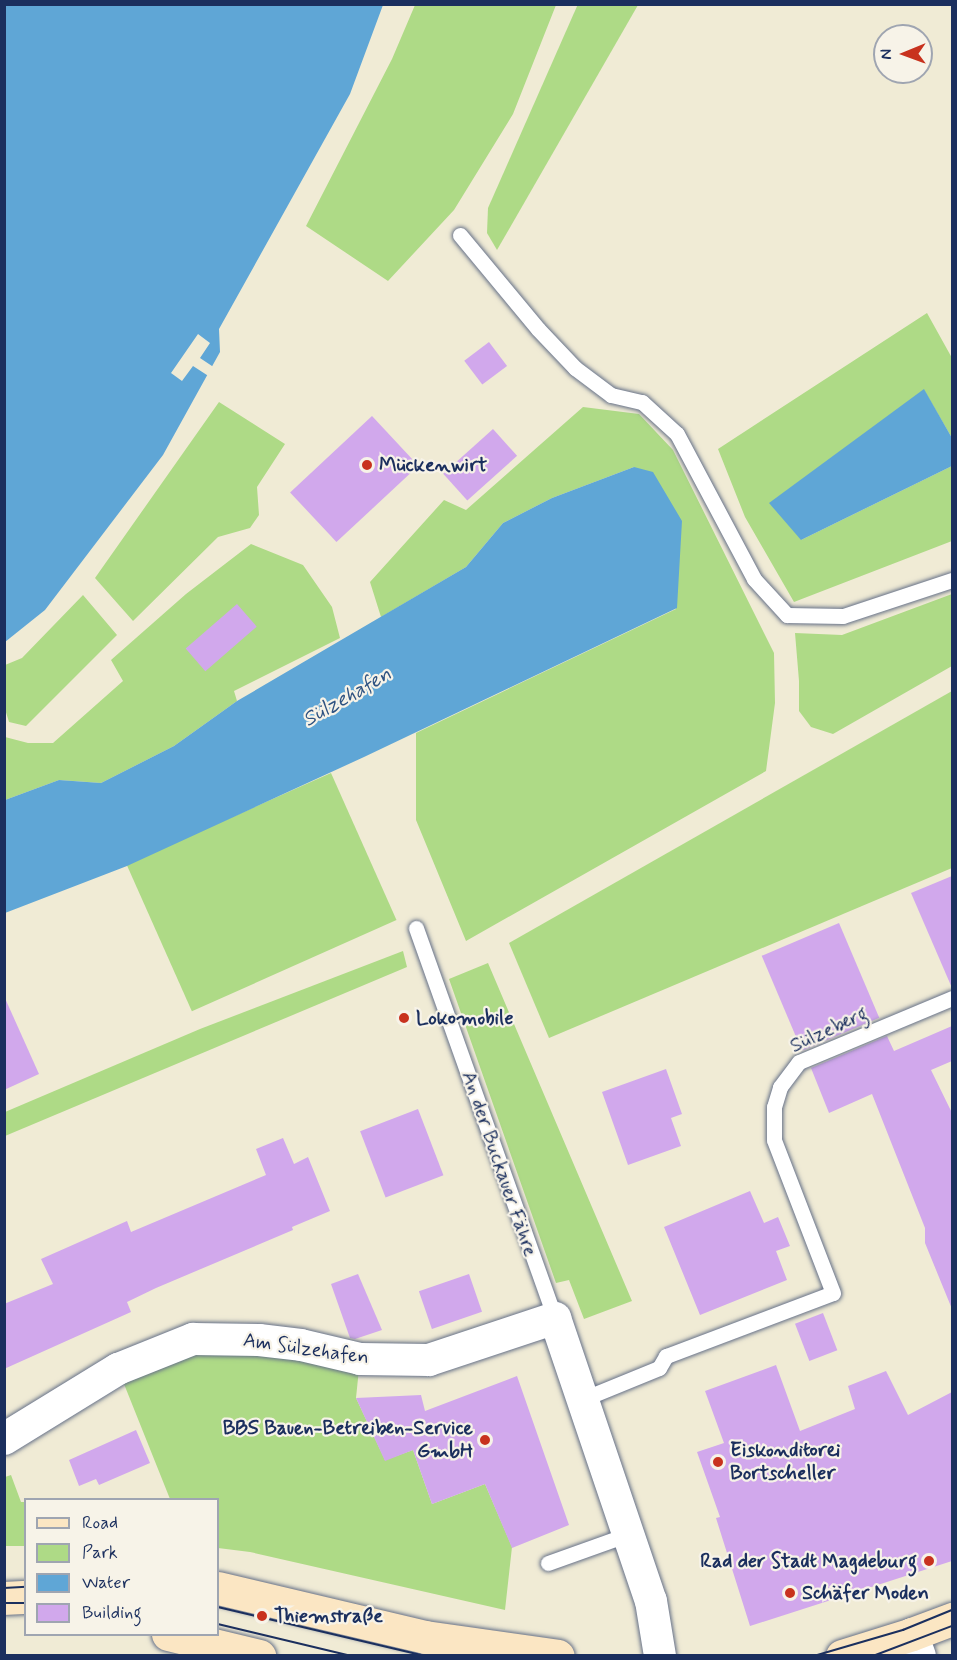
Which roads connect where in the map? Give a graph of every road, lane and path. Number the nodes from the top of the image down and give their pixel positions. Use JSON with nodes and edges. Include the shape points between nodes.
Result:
{"nodes":[{"id":1,"x":460,"y":235,"type":"dead end"},
{"id":2,"x":952,"y":580,"type":"edge"},
{"id":3,"x":416,"y":928,"type":"dead end"},
{"id":4,"x":952,"y":998,"type":"edge"},
{"id":5,"x":555,"y":1318,"type":"junction"},
{"id":6,"x":583,"y":1399,"type":"junction"},
{"id":7,"x":4,"y":1439,"type":"edge"},
{"id":8,"x":629,"y":1534,"type":"junction"},
{"id":9,"x":549,"y":1563,"type":"dead end"},
{"id":10,"x":219,"y":1588,"type":"edge"},
{"id":11,"x":24,"y":1597,"type":"edge"},
{"id":12,"x":4,"y":1598,"type":"edge"},
{"id":13,"x":952,"y":1619,"type":"edge"},
{"id":14,"x":172,"y":1636,"type":"edge"},
{"id":15,"x":916,"y":1645,"type":"edge"},
{"id":16,"x":259,"y":1656,"type":"edge"},
{"id":17,"x":558,"y":1656,"type":"edge"},
{"id":18,"x":660,"y":1656,"type":"edge"},
{"id":19,"x":842,"y":1656,"type":"edge"}],
"edges":[{"from":1,"to":2,"type":"lane","via":[[575,368],[610,395],[642,402],[677,434],[754,579],[787,615],[843,616]]},
{"from":3,"to":5,"type":"lane","name":"An der Buckauer Fähre"},
{"from":4,"to":6,"type":"lane","name":"Sülzeberg","via":[[799,1062],[780,1087],[774,1107],[774,1140],[832,1293],[666,1356],[659,1368]]},
{"from":5,"to":6,"type":"street","name":"An der Buckauer Fähre"},
{"from":5,"to":7,"type":"street","name":"Am Sülzehafen","via":[[429,1360],[360,1359],[260,1340],[193,1339],[118,1369]]},
{"from":6,"to":8,"type":"street","name":"An der Buckauer Fähre"},
{"from":8,"to":9,"type":"lane"},
{"from":8,"to":18,"type":"street","name":"An der Buckauer Fähre","via":[[651,1601]]},
{"from":10,"to":17,"type":"main road","via":[[425,1636]]},
{"from":11,"to":12,"type":"main road"},
{"from":13,"to":15,"type":"main road"},
{"from":14,"to":16,"type":"main road"},
{"from":15,"to":19,"type":"main road"}]}
